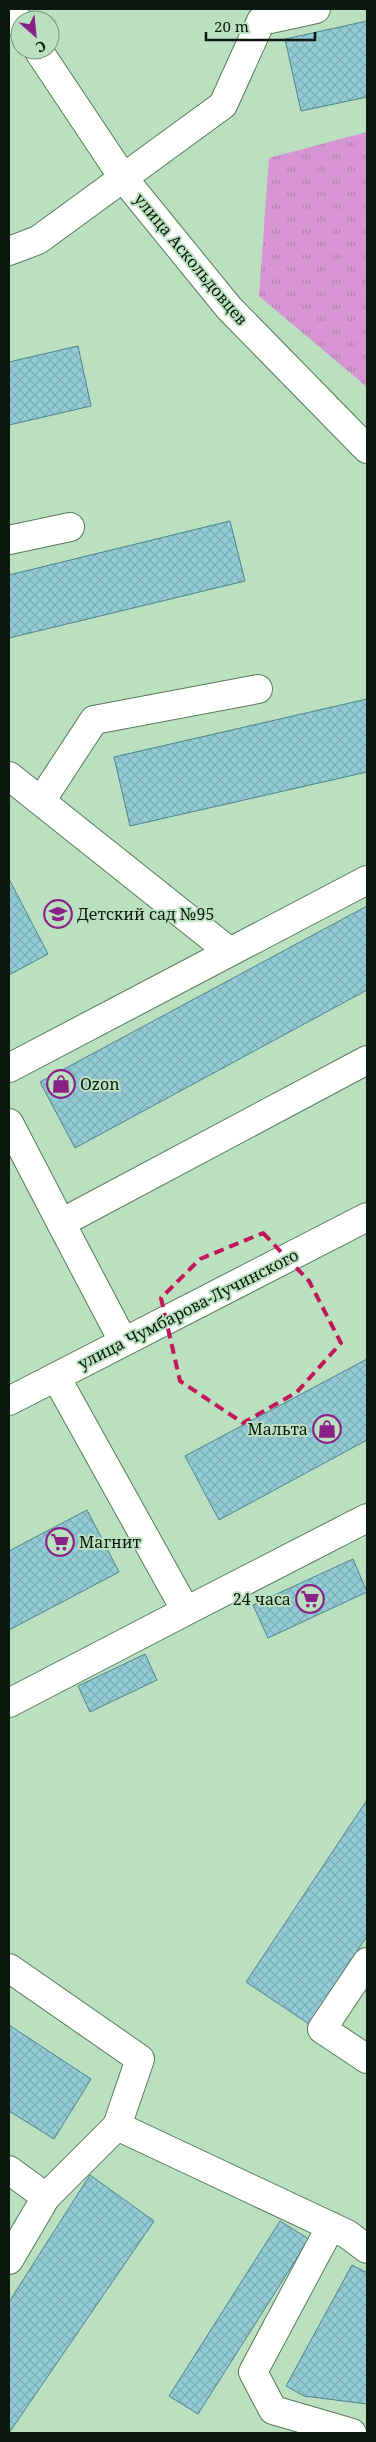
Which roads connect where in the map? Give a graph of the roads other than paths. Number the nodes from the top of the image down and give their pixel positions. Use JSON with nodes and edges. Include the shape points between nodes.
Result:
{"nodes":[{"id":1,"x":316,"y":9,"type":"edge"},
{"id":2,"x":45,"y":60,"type":"edge"},
{"id":3,"x":124,"y":179,"type":"junction"},
{"id":4,"x":9,"y":251,"type":"edge"},
{"id":5,"x":367,"y":449,"type":"edge"},
{"id":6,"x":70,"y":527,"type":"dead end"},
{"id":7,"x":9,"y":540,"type":"edge"},
{"id":8,"x":258,"y":689,"type":"dead end"},
{"id":9,"x":9,"y":776,"type":"edge"},
{"id":10,"x":41,"y":801,"type":"junction"},
{"id":11,"x":367,"y":880,"type":"edge"},
{"id":12,"x":230,"y":952,"type":"junction"},
{"id":13,"x":367,"y":1060,"type":"edge"},
{"id":14,"x":9,"y":1068,"type":"edge"},
{"id":15,"x":9,"y":1123,"type":"edge"},
{"id":16,"x":367,"y":1217,"type":"edge"},
{"id":17,"x":61,"y":1223,"type":"junction"},
{"id":18,"x":123,"y":1341,"type":"junction"},
{"id":19,"x":56,"y":1377,"type":"junction"},
{"id":20,"x":9,"y":1401,"type":"edge"},
{"id":21,"x":366,"y":1523,"type":"edge"},
{"id":22,"x":186,"y":1611,"type":"junction"},
{"id":23,"x":9,"y":1703,"type":"edge"},
{"id":24,"x":367,"y":1962,"type":"edge"},
{"id":25,"x":9,"y":1968,"type":"edge"},
{"id":26,"x":367,"y":2059,"type":"edge"},
{"id":27,"x":117,"y":2126,"type":"junction"},
{"id":28,"x":9,"y":2170,"type":"edge"},
{"id":29,"x":46,"y":2197,"type":"junction"},
{"id":30,"x":331,"y":2226,"type":"junction"},
{"id":31,"x":367,"y":2249,"type":"edge"},
{"id":32,"x":9,"y":2260,"type":"edge"},
{"id":33,"x":352,"y":2433,"type":"edge"}],
"edges":[{"from":1,"to":3,"type":"street","via":[[261,21],[223,105]]},
{"from":2,"to":3,"type":"street","name":"улица Аскольдовцев"},
{"from":3,"to":4,"type":"street","via":[[38,240]]},
{"from":3,"to":5,"type":"street","name":"улица Аскольдовцев","via":[[229,308]]},
{"from":6,"to":7,"type":"street"},
{"from":8,"to":10,"type":"street","via":[[94,720]]},
{"from":9,"to":10,"type":"street"},
{"from":10,"to":12,"type":"street"},
{"from":11,"to":12,"type":"street"},
{"from":12,"to":14,"type":"street"},
{"from":13,"to":17,"type":"street"},
{"from":15,"to":17,"type":"street"},
{"from":16,"to":18,"type":"street","name":"улица Чумбарова-Лучинского"},
{"from":17,"to":18,"type":"street"},
{"from":18,"to":19,"type":"street","name":"улица Чумбарова-Лучинского"},
{"from":19,"to":20,"type":"street","name":"улица Чумбарова-Лучинского"},
{"from":19,"to":22,"type":"street"},
{"from":21,"to":22,"type":"street"},
{"from":22,"to":23,"type":"street"},
{"from":24,"to":26,"type":"street","via":[[322,2029]]},
{"from":25,"to":27,"type":"street","via":[[140,2059]]},
{"from":27,"to":29,"type":"street"},
{"from":27,"to":30,"type":"street"},
{"from":28,"to":29,"type":"street"},
{"from":29,"to":32,"type":"street"},
{"from":30,"to":31,"type":"street"},
{"from":30,"to":33,"type":"street","via":[[253,2372],[273,2410]]}]}
